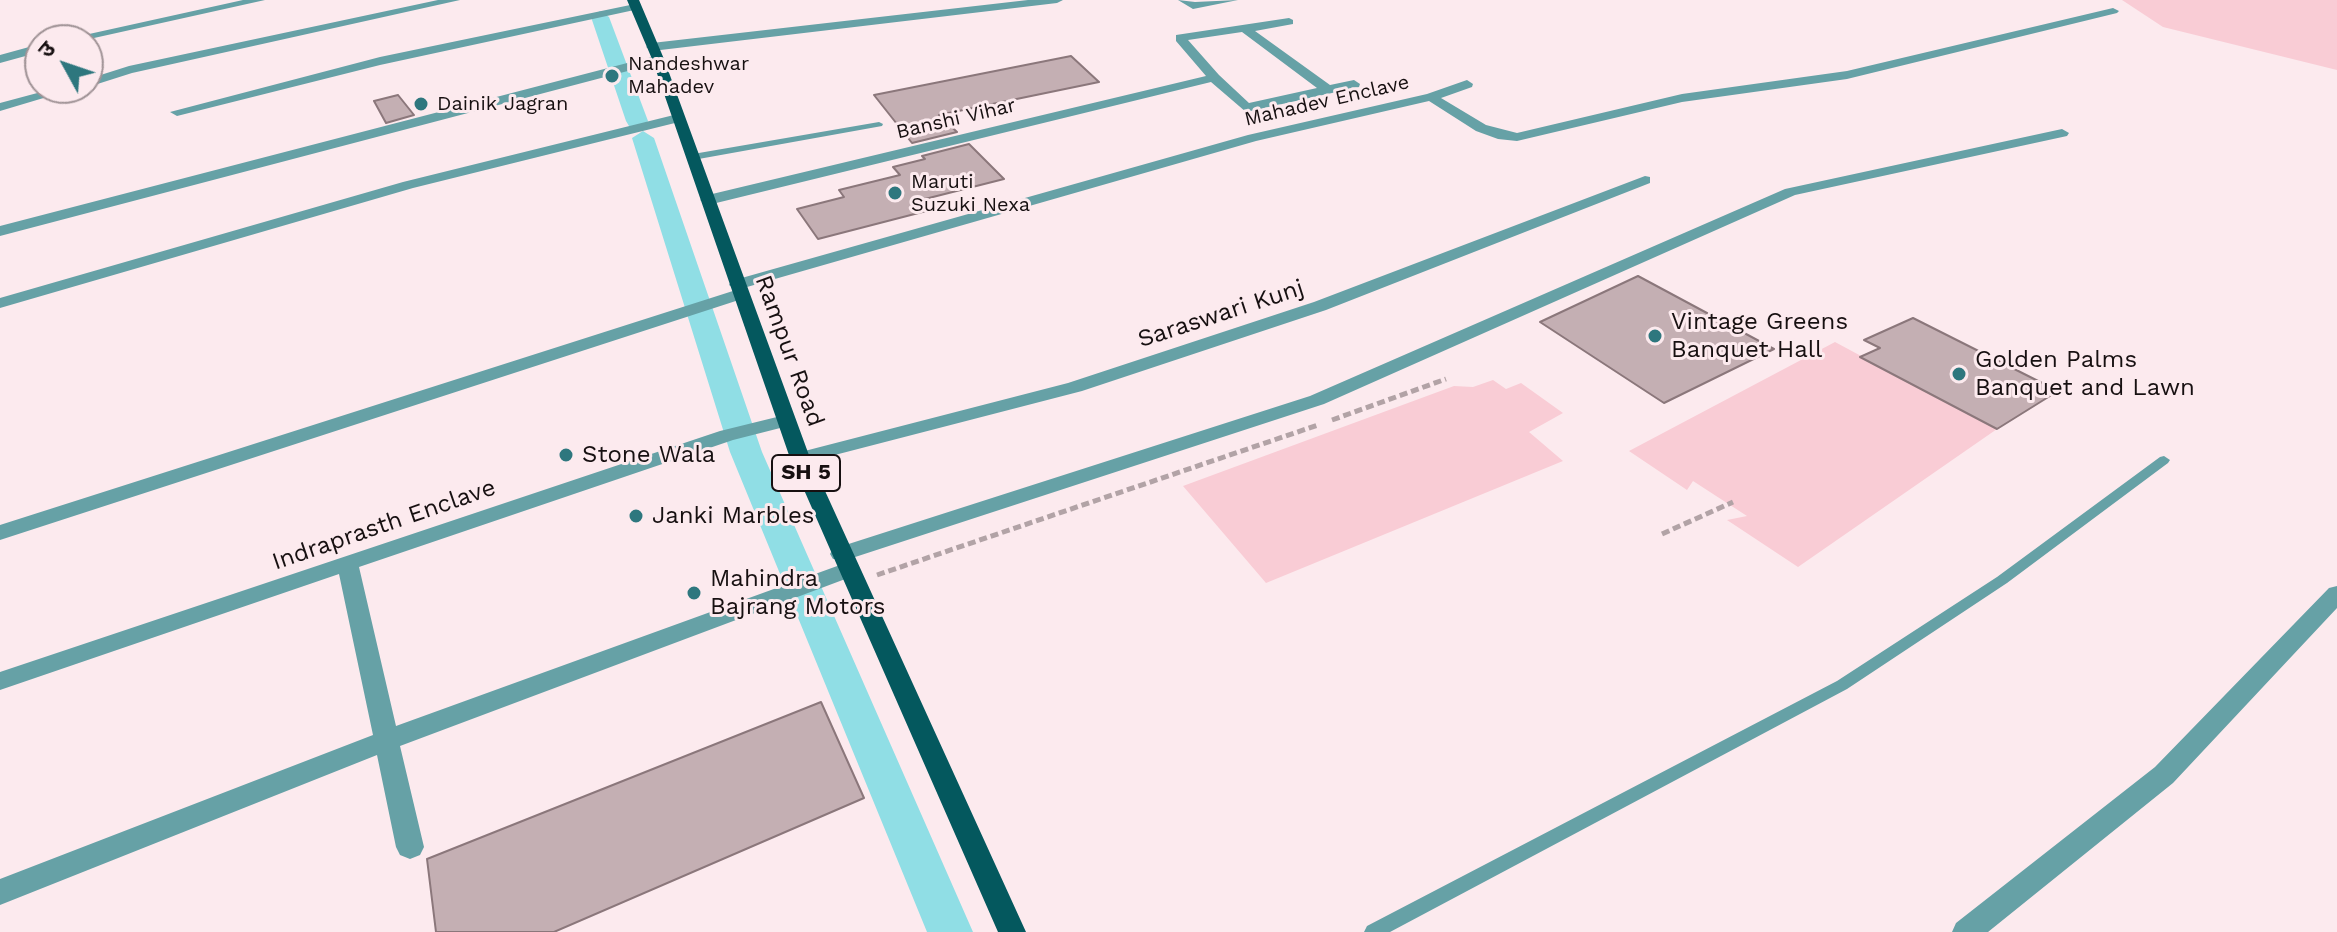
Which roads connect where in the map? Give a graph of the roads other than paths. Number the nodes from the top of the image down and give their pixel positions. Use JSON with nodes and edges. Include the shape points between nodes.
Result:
{"nodes":[{"id":1,"x":259,"y":0,"type":"edge"},
{"id":2,"x":454,"y":0,"type":"edge"},
{"id":3,"x":1057,"y":0,"type":"edge"},
{"id":4,"x":1184,"y":0,"type":"edge"},
{"id":5,"x":1232,"y":0,"type":"edge"},
{"id":6,"x":634,"y":3,"type":"edge"},
{"id":7,"x":2113,"y":11,"type":"dead end"},
{"id":8,"x":1289,"y":22,"type":"dead end"},
{"id":9,"x":1244,"y":28,"type":"junction"},
{"id":10,"x":104,"y":32,"type":"edge"},
{"id":11,"x":24,"y":52,"type":"edge"},
{"id":12,"x":655,"y":53,"type":"junction"},
{"id":13,"x":0,"y":59,"type":"edge"},
{"id":14,"x":104,"y":78,"type":"edge"},
{"id":15,"x":1214,"y":78,"type":"junction"},
{"id":16,"x":1354,"y":84,"type":"dead end"},
{"id":17,"x":1467,"y":84,"type":"dead end"},
{"id":18,"x":1328,"y":90,"type":"junction"},
{"id":19,"x":1431,"y":97,"type":"junction"},
{"id":20,"x":24,"y":101,"type":"edge"},
{"id":21,"x":0,"y":107,"type":"edge"},
{"id":22,"x":177,"y":112,"type":"dead end"},
{"id":23,"x":678,"y":118,"type":"junction"},
{"id":24,"x":879,"y":124,"type":"dead end"},
{"id":25,"x":2062,"y":133,"type":"dead end"},
{"id":26,"x":693,"y":157,"type":"junction"},
{"id":27,"x":1645,"y":180,"type":"dead end"},
{"id":28,"x":708,"y":200,"type":"junction"},
{"id":29,"x":0,"y":231,"type":"edge"},
{"id":30,"x":738,"y":289,"type":"junction"},
{"id":31,"x":0,"y":303,"type":"edge"},
{"id":32,"x":785,"y":421,"type":"junction"},
{"id":33,"x":800,"y":458,"type":"junction"},
{"id":34,"x":2164,"y":460,"type":"dead end"},
{"id":35,"x":0,"y":533,"type":"edge"},
{"id":36,"x":348,"y":565,"type":"junction"},
{"id":37,"x":847,"y":569,"type":"junction"},
{"id":38,"x":2337,"y":594,"type":"edge"},
{"id":39,"x":0,"y":681,"type":"edge"},
{"id":40,"x":387,"y":740,"type":"junction"},
{"id":41,"x":410,"y":847,"type":"dead end"},
{"id":42,"x":0,"y":892,"type":"edge"},
{"id":43,"x":1012,"y":932,"type":"edge"},
{"id":44,"x":1373,"y":932,"type":"edge"},
{"id":45,"x":1966,"y":932,"type":"edge"}],
"edges":[{"from":1,"to":10,"type":"street"},
{"from":2,"to":14,"type":"street"},
{"from":3,"to":12,"type":"street"},
{"from":4,"to":5,"type":"street","via":[[1193,6]]},
{"from":6,"to":12,"type":"main road","name":"Rampur Road","number":"SH 5"},
{"from":6,"to":22,"type":"street"},
{"from":7,"to":19,"type":"street","name":"Mahadev Enclave","via":[[1847,75],[1682,98],[1517,137],[1481,128]]},
{"from":8,"to":9,"type":"street"},
{"from":9,"to":15,"type":"street","via":[[1180,38]]},
{"from":9,"to":18,"type":"street"},
{"from":11,"to":13,"type":"street"},
{"from":12,"to":23,"type":"main road","name":"Rampur Road","number":"SH 5"},
{"from":12,"to":29,"type":"street","via":[[618,69]]},
{"from":15,"to":18,"type":"street","via":[[1246,108]]},
{"from":15,"to":28,"type":"street","name":"Banshi Vihar"},
{"from":16,"to":18,"type":"street"},
{"from":17,"to":19,"type":"street"},
{"from":19,"to":30,"type":"street","name":"Mahadev Enclave","via":[[1253,138]]},
{"from":20,"to":21,"type":"street"},
{"from":23,"to":26,"type":"main road","name":"Rampur Road","number":"SH 5"},
{"from":23,"to":31,"type":"street","via":[[408,185]]},
{"from":24,"to":26,"type":"lane"},
{"from":25,"to":37,"type":"street","via":[[1790,192],[1317,400]]},
{"from":26,"to":28,"type":"main road","name":"Rampur Road","number":"SH 5"},
{"from":27,"to":33,"type":"street","name":"Saraswari Kunj","via":[[1305,311],[1075,387]]},
{"from":28,"to":30,"type":"main road","name":"Rampur Road","number":"SH 5"},
{"from":30,"to":32,"type":"main road","name":"Rampur Road","number":"SH 5"},
{"from":30,"to":35,"type":"street","name":"Mahadev Enclave"},
{"from":32,"to":33,"type":"main road","name":"Rampur Road","number":"SH 5"},
{"from":32,"to":36,"type":"street","name":"Indraprasth Enclave","via":[[727,435]]},
{"from":33,"to":37,"type":"main road","name":"Rampur Road","number":"SH 5"},
{"from":34,"to":44,"type":"lane","via":[[2002,580],[1842,685]]},
{"from":36,"to":39,"type":"street","name":"Indraprasth Enclave"},
{"from":36,"to":40,"type":"street"},
{"from":37,"to":40,"type":"street"},
{"from":37,"to":43,"type":"main road","name":"Rampur Road","number":"SH 5"},
{"from":38,"to":45,"type":"street","via":[[2164,775]]},
{"from":40,"to":41,"type":"street"},
{"from":40,"to":42,"type":"street"}]}
